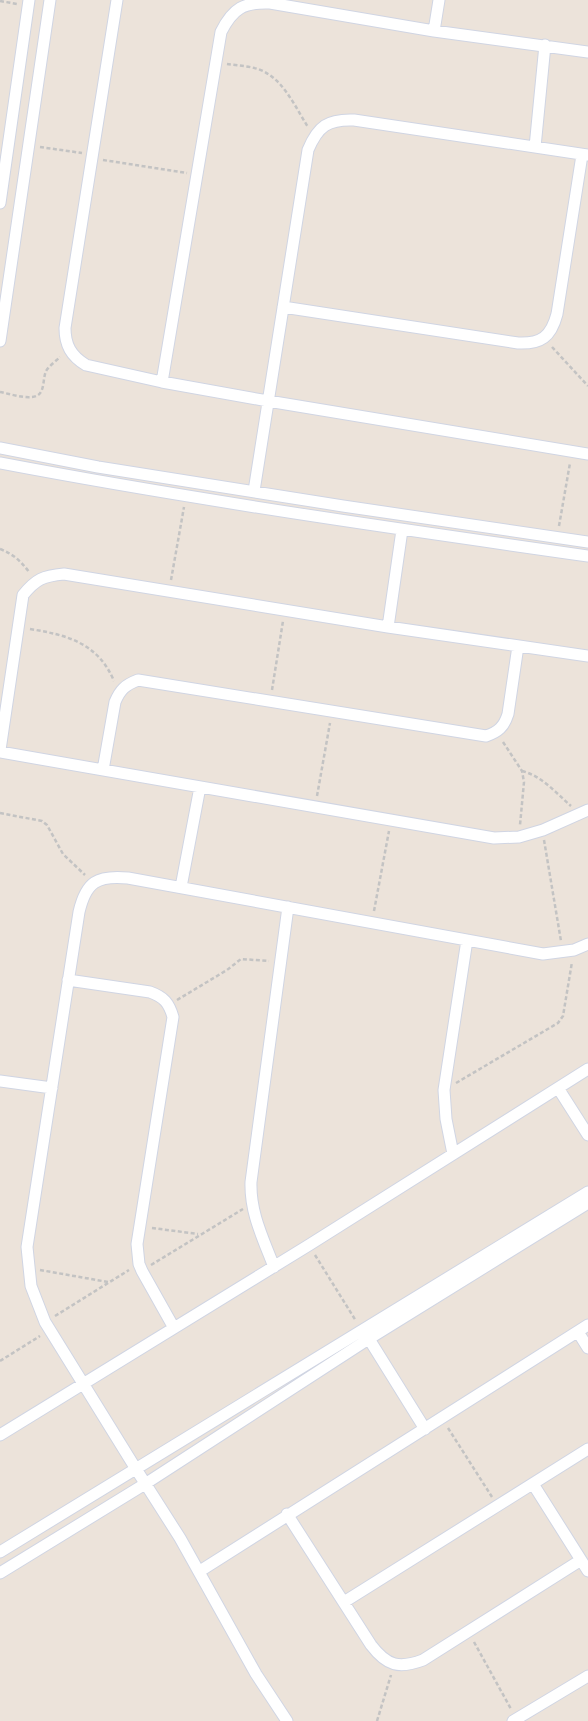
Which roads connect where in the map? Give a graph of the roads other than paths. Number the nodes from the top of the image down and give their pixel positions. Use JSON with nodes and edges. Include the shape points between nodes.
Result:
{"nodes":[{"id":1,"x":50,"y":0,"type":"edge"},
{"id":2,"x":117,"y":0,"type":"edge"},
{"id":3,"x":439,"y":0,"type":"edge"},
{"id":4,"x":29,"y":3,"type":"edge"},
{"id":5,"x":434,"y":31,"type":"junction"},
{"id":6,"x":545,"y":45,"type":"junction"},
{"id":7,"x":588,"y":52,"type":"edge"},
{"id":8,"x":535,"y":147,"type":"junction"},
{"id":9,"x":585,"y":155,"type":"edge"},
{"id":10,"x":2,"y":180,"type":"edge"},
{"id":11,"x":0,"y":203,"type":"edge"},
{"id":12,"x":283,"y":307,"type":"junction"},
{"id":13,"x":0,"y":341,"type":"edge"},
{"id":14,"x":162,"y":382,"type":"junction"},
{"id":15,"x":268,"y":401,"type":"junction"},
{"id":16,"x":0,"y":448,"type":"edge"},
{"id":17,"x":588,"y":454,"type":"edge"},
{"id":18,"x":0,"y":463,"type":"edge"},
{"id":19,"x":254,"y":491,"type":"junction"},
{"id":20,"x":343,"y":506,"type":"junction"},
{"id":21,"x":340,"y":521,"type":"junction"},
{"id":22,"x":402,"y":530,"type":"junction"},
{"id":23,"x":588,"y":542,"type":"edge"},
{"id":24,"x":588,"y":556,"type":"edge"},
{"id":25,"x":388,"y":627,"type":"junction"},
{"id":26,"x":518,"y":646,"type":"junction"},
{"id":27,"x":588,"y":656,"type":"edge"},
{"id":28,"x":0,"y":751,"type":"edge"},
{"id":29,"x":103,"y":770,"type":"junction"},
{"id":30,"x":200,"y":787,"type":"junction"},
{"id":31,"x":584,"y":812,"type":"edge"},
{"id":32,"x":181,"y":888,"type":"junction"},
{"id":33,"x":288,"y":907,"type":"junction"},
{"id":34,"x":467,"y":940,"type":"junction"},
{"id":35,"x":588,"y":944,"type":"edge"},
{"id":36,"x":68,"y":980,"type":"junction"},
{"id":37,"x":588,"y":1069,"type":"edge"},
{"id":38,"x":0,"y":1081,"type":"edge"},
{"id":39,"x":52,"y":1088,"type":"junction"},
{"id":40,"x":558,"y":1088,"type":"junction"},
{"id":41,"x":588,"y":1136,"type":"edge"},
{"id":42,"x":453,"y":1154,"type":"junction"},
{"id":43,"x":588,"y":1192,"type":"edge"},
{"id":44,"x":588,"y":1203,"type":"edge"},
{"id":45,"x":274,"y":1267,"type":"junction"},
{"id":46,"x":588,"y":1325,"type":"edge"},
{"id":47,"x":174,"y":1328,"type":"junction"},
{"id":48,"x":578,"y":1332,"type":"junction"},
{"id":49,"x":366,"y":1335,"type":"junction"},
{"id":50,"x":588,"y":1348,"type":"edge"},
{"id":51,"x":82,"y":1384,"type":"junction"},
{"id":52,"x":425,"y":1429,"type":"junction"},
{"id":53,"x":0,"y":1435,"type":"edge"},
{"id":54,"x":588,"y":1449,"type":"edge"},
{"id":55,"x":136,"y":1470,"type":"junction"},
{"id":56,"x":145,"y":1484,"type":"junction"},
{"id":57,"x":533,"y":1484,"type":"junction"},
{"id":58,"x":287,"y":1514,"type":"junction"},
{"id":59,"x":0,"y":1552,"type":"edge"},
{"id":60,"x":581,"y":1560,"type":"junction"},
{"id":61,"x":200,"y":1571,"type":"junction"},
{"id":62,"x":588,"y":1571,"type":"edge"},
{"id":63,"x":0,"y":1573,"type":"edge"},
{"id":64,"x":344,"y":1602,"type":"junction"},
{"id":65,"x":588,"y":1676,"type":"edge"},
{"id":66,"x":515,"y":1720,"type":"edge"},
{"id":67,"x":287,"y":1721,"type":"edge"}],
"edges":[{"from":1,"to":13,"type":"street"},
{"from":2,"to":14,"type":"street","via":[[65,339],[76,359],[86,365]]},
{"from":3,"to":5,"type":"street"},
{"from":4,"to":10,"type":"street"},
{"from":5,"to":6,"type":"street"},
{"from":5,"to":14,"type":"street","via":[[270,3],[254,2],[228,18],[221,32],[215,62]]},
{"from":6,"to":7,"type":"street"},
{"from":6,"to":8,"type":"street"},
{"from":8,"to":9,"type":"street"},
{"from":8,"to":12,"type":"street","via":[[354,120],[339,119],[325,125],[314,136],[308,150]]},
{"from":9,"to":12,"type":"street","via":[[557,314],[554,327],[544,338],[532,344],[518,343]]},
{"from":10,"to":11,"type":"street"},
{"from":12,"to":15,"type":"street"},
{"from":14,"to":15,"type":"street"},
{"from":15,"to":17,"type":"street"},
{"from":15,"to":19,"type":"street"},
{"from":16,"to":19,"type":"street"},
{"from":18,"to":21,"type":"street"},
{"from":19,"to":20,"type":"street"},
{"from":20,"to":21,"type":"street"},
{"from":20,"to":23,"type":"street"},
{"from":21,"to":22,"type":"street"},
{"from":22,"to":24,"type":"street"},
{"from":22,"to":25,"type":"street"},
{"from":25,"to":26,"type":"street"},
{"from":25,"to":28,"type":"street","via":[[64,574],[47,576],[33,583],[23,596]]},
{"from":26,"to":27,"type":"street"},
{"from":26,"to":29,"type":"street","via":[[508,714],[496,733],[486,736],[138,680],[127,684],[115,702]]},
{"from":28,"to":29,"type":"street"},
{"from":29,"to":30,"type":"street"},
{"from":30,"to":31,"type":"street","via":[[494,838],[543,830]]},
{"from":30,"to":32,"type":"street"},
{"from":32,"to":33,"type":"street"},
{"from":32,"to":36,"type":"street","via":[[110,876],[94,882],[83,895]]},
{"from":33,"to":34,"type":"street"},
{"from":33,"to":45,"type":"street","via":[[251,1182],[251,1204]]},
{"from":34,"to":35,"type":"street","via":[[542,954],[574,950]]},
{"from":34,"to":42,"type":"street","via":[[444,1090]]},
{"from":36,"to":39,"type":"street"},
{"from":36,"to":47,"type":"street","via":[[150,992],[161,996],[170,1005],[173,1017],[137,1244],[140,1267]]},
{"from":37,"to":40,"type":"street"},
{"from":38,"to":39,"type":"street"},
{"from":39,"to":51,"type":"street","via":[[27,1247],[28,1268],[31,1286],[47,1326]]},
{"from":40,"to":41,"type":"street"},
{"from":40,"to":42,"type":"street"},
{"from":42,"to":45,"type":"street"},
{"from":43,"to":49,"type":"street"},
{"from":44,"to":49,"type":"street"},
{"from":45,"to":47,"type":"street"},
{"from":46,"to":48,"type":"street"},
{"from":47,"to":51,"type":"street"},
{"from":48,"to":50,"type":"street"},
{"from":48,"to":52,"type":"street"},
{"from":49,"to":52,"type":"street"},
{"from":49,"to":55,"type":"street"},
{"from":49,"to":56,"type":"street"},
{"from":51,"to":53,"type":"street"},
{"from":51,"to":55,"type":"street"},
{"from":52,"to":58,"type":"street"},
{"from":54,"to":57,"type":"street"},
{"from":55,"to":56,"type":"street"},
{"from":55,"to":59,"type":"street"},
{"from":56,"to":61,"type":"street"},
{"from":56,"to":63,"type":"street"},
{"from":57,"to":60,"type":"street"},
{"from":57,"to":64,"type":"street"},
{"from":58,"to":61,"type":"street"},
{"from":58,"to":64,"type":"street"},
{"from":60,"to":62,"type":"street"},
{"from":60,"to":64,"type":"street","via":[[423,1660],[409,1665],[394,1664],[380,1657]]},
{"from":61,"to":67,"type":"street","via":[[256,1674]]},
{"from":65,"to":66,"type":"street"}]}
